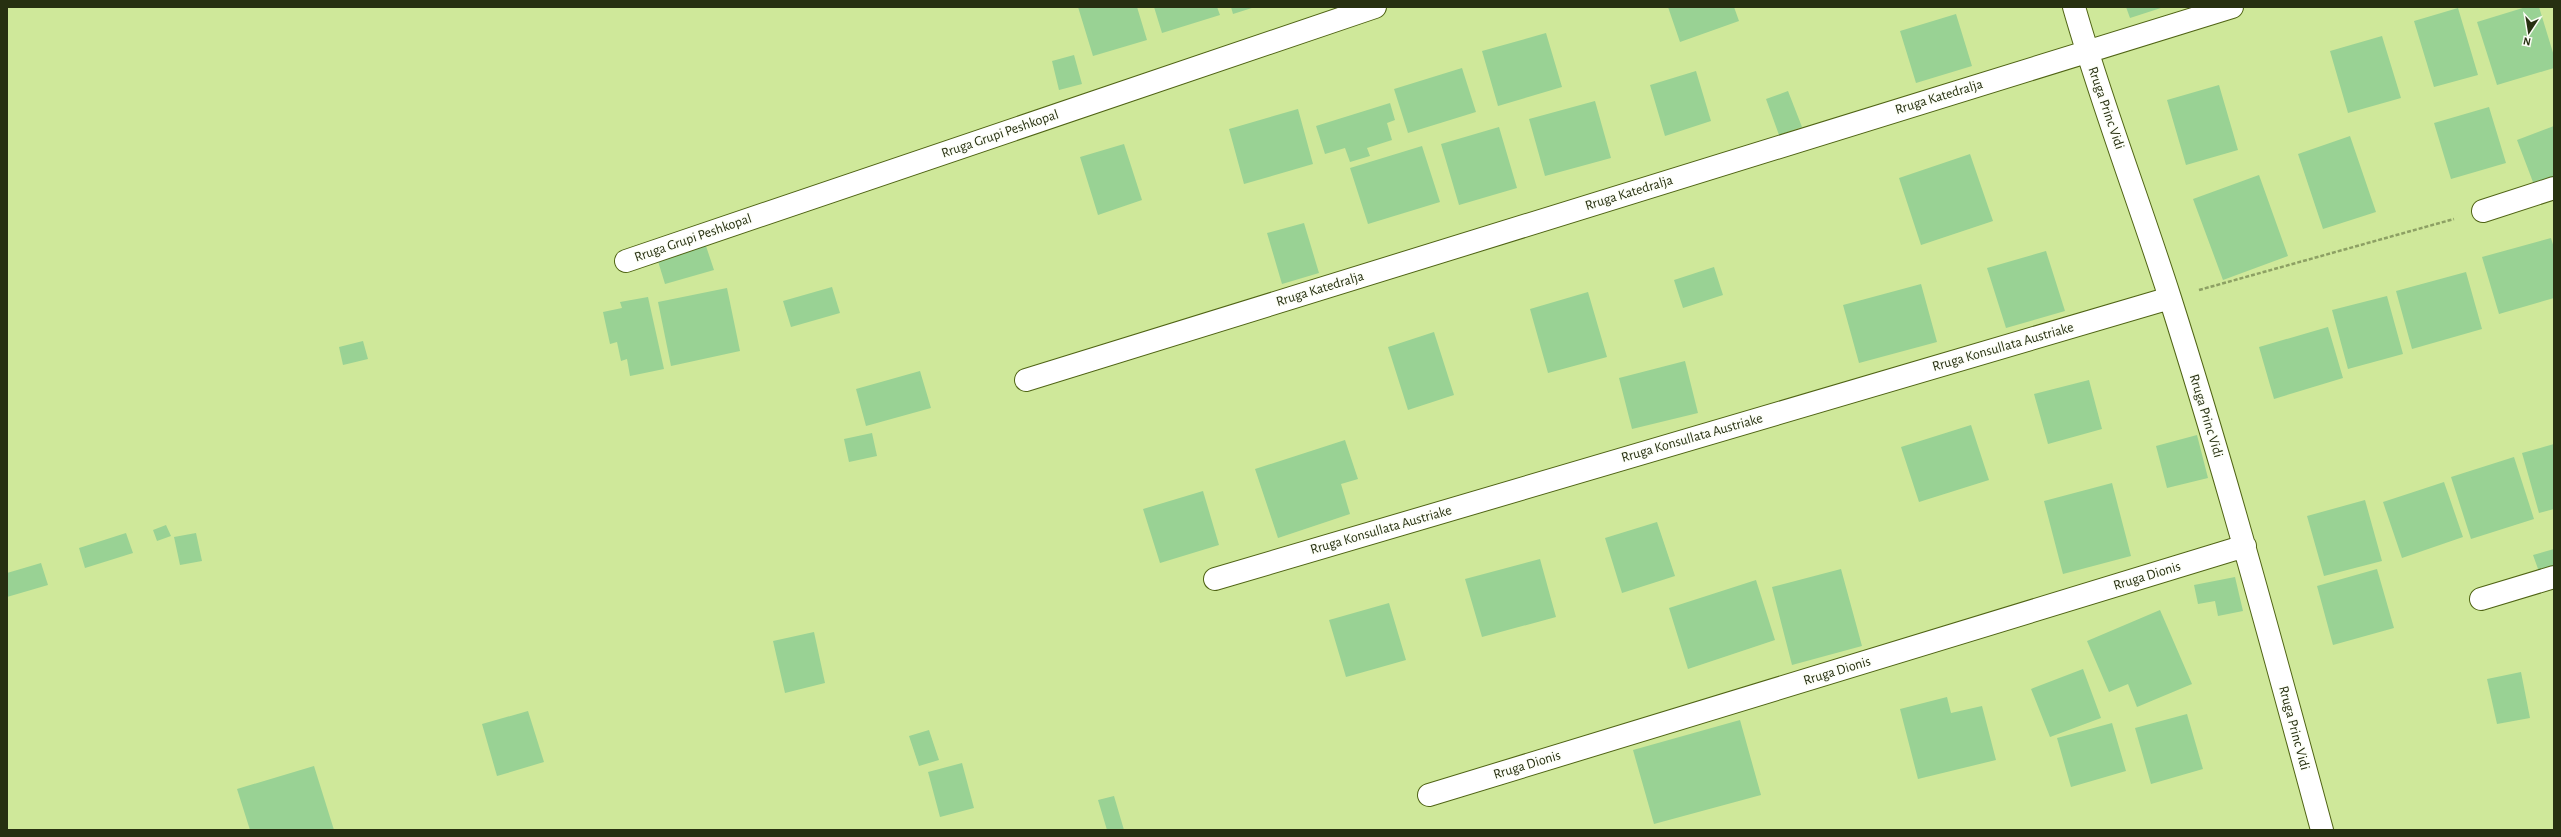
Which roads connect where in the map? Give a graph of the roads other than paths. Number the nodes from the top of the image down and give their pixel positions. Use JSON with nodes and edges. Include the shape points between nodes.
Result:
{"nodes":[{"id":1,"x":1375,"y":7,"type":"edge"},
{"id":2,"x":2074,"y":7,"type":"edge"},
{"id":3,"x":2232,"y":7,"type":"edge"},
{"id":4,"x":2086,"y":52,"type":"junction"},
{"id":5,"x":2554,"y":188,"type":"edge"},
{"id":6,"x":2483,"y":211,"type":"road end"},
{"id":7,"x":626,"y":261,"type":"dead end"},
{"id":8,"x":2170,"y":298,"type":"junction"},
{"id":9,"x":1026,"y":380,"type":"dead end"},
{"id":10,"x":2245,"y":546,"type":"junction"},
{"id":11,"x":2554,"y":577,"type":"edge"},
{"id":12,"x":1215,"y":579,"type":"dead end"},
{"id":13,"x":2481,"y":599,"type":"dead end"},
{"id":14,"x":1429,"y":795,"type":"dead end"},
{"id":15,"x":2322,"y":830,"type":"edge"}],
"edges":[{"from":1,"to":7,"type":"street","name":"Rruga Grupi Peshkopal"},
{"from":2,"to":4,"type":"street","name":"Rruga Princ Vidi"},
{"from":3,"to":4,"type":"street","name":"Rruga Katedralja"},
{"from":4,"to":8,"type":"street","name":"Rruga Princ Vidi"},
{"from":4,"to":9,"type":"street","name":"Rruga Katedralja"},
{"from":5,"to":6,"type":"street"},
{"from":8,"to":10,"type":"street","name":"Rruga Princ Vidi"},
{"from":8,"to":12,"type":"street","name":"Rruga Konsullata Austriake"},
{"from":10,"to":14,"type":"street","name":"Rruga Dionis"},
{"from":10,"to":15,"type":"street","name":"Rruga Princ Vidi"},
{"from":11,"to":13,"type":"street"}]}
